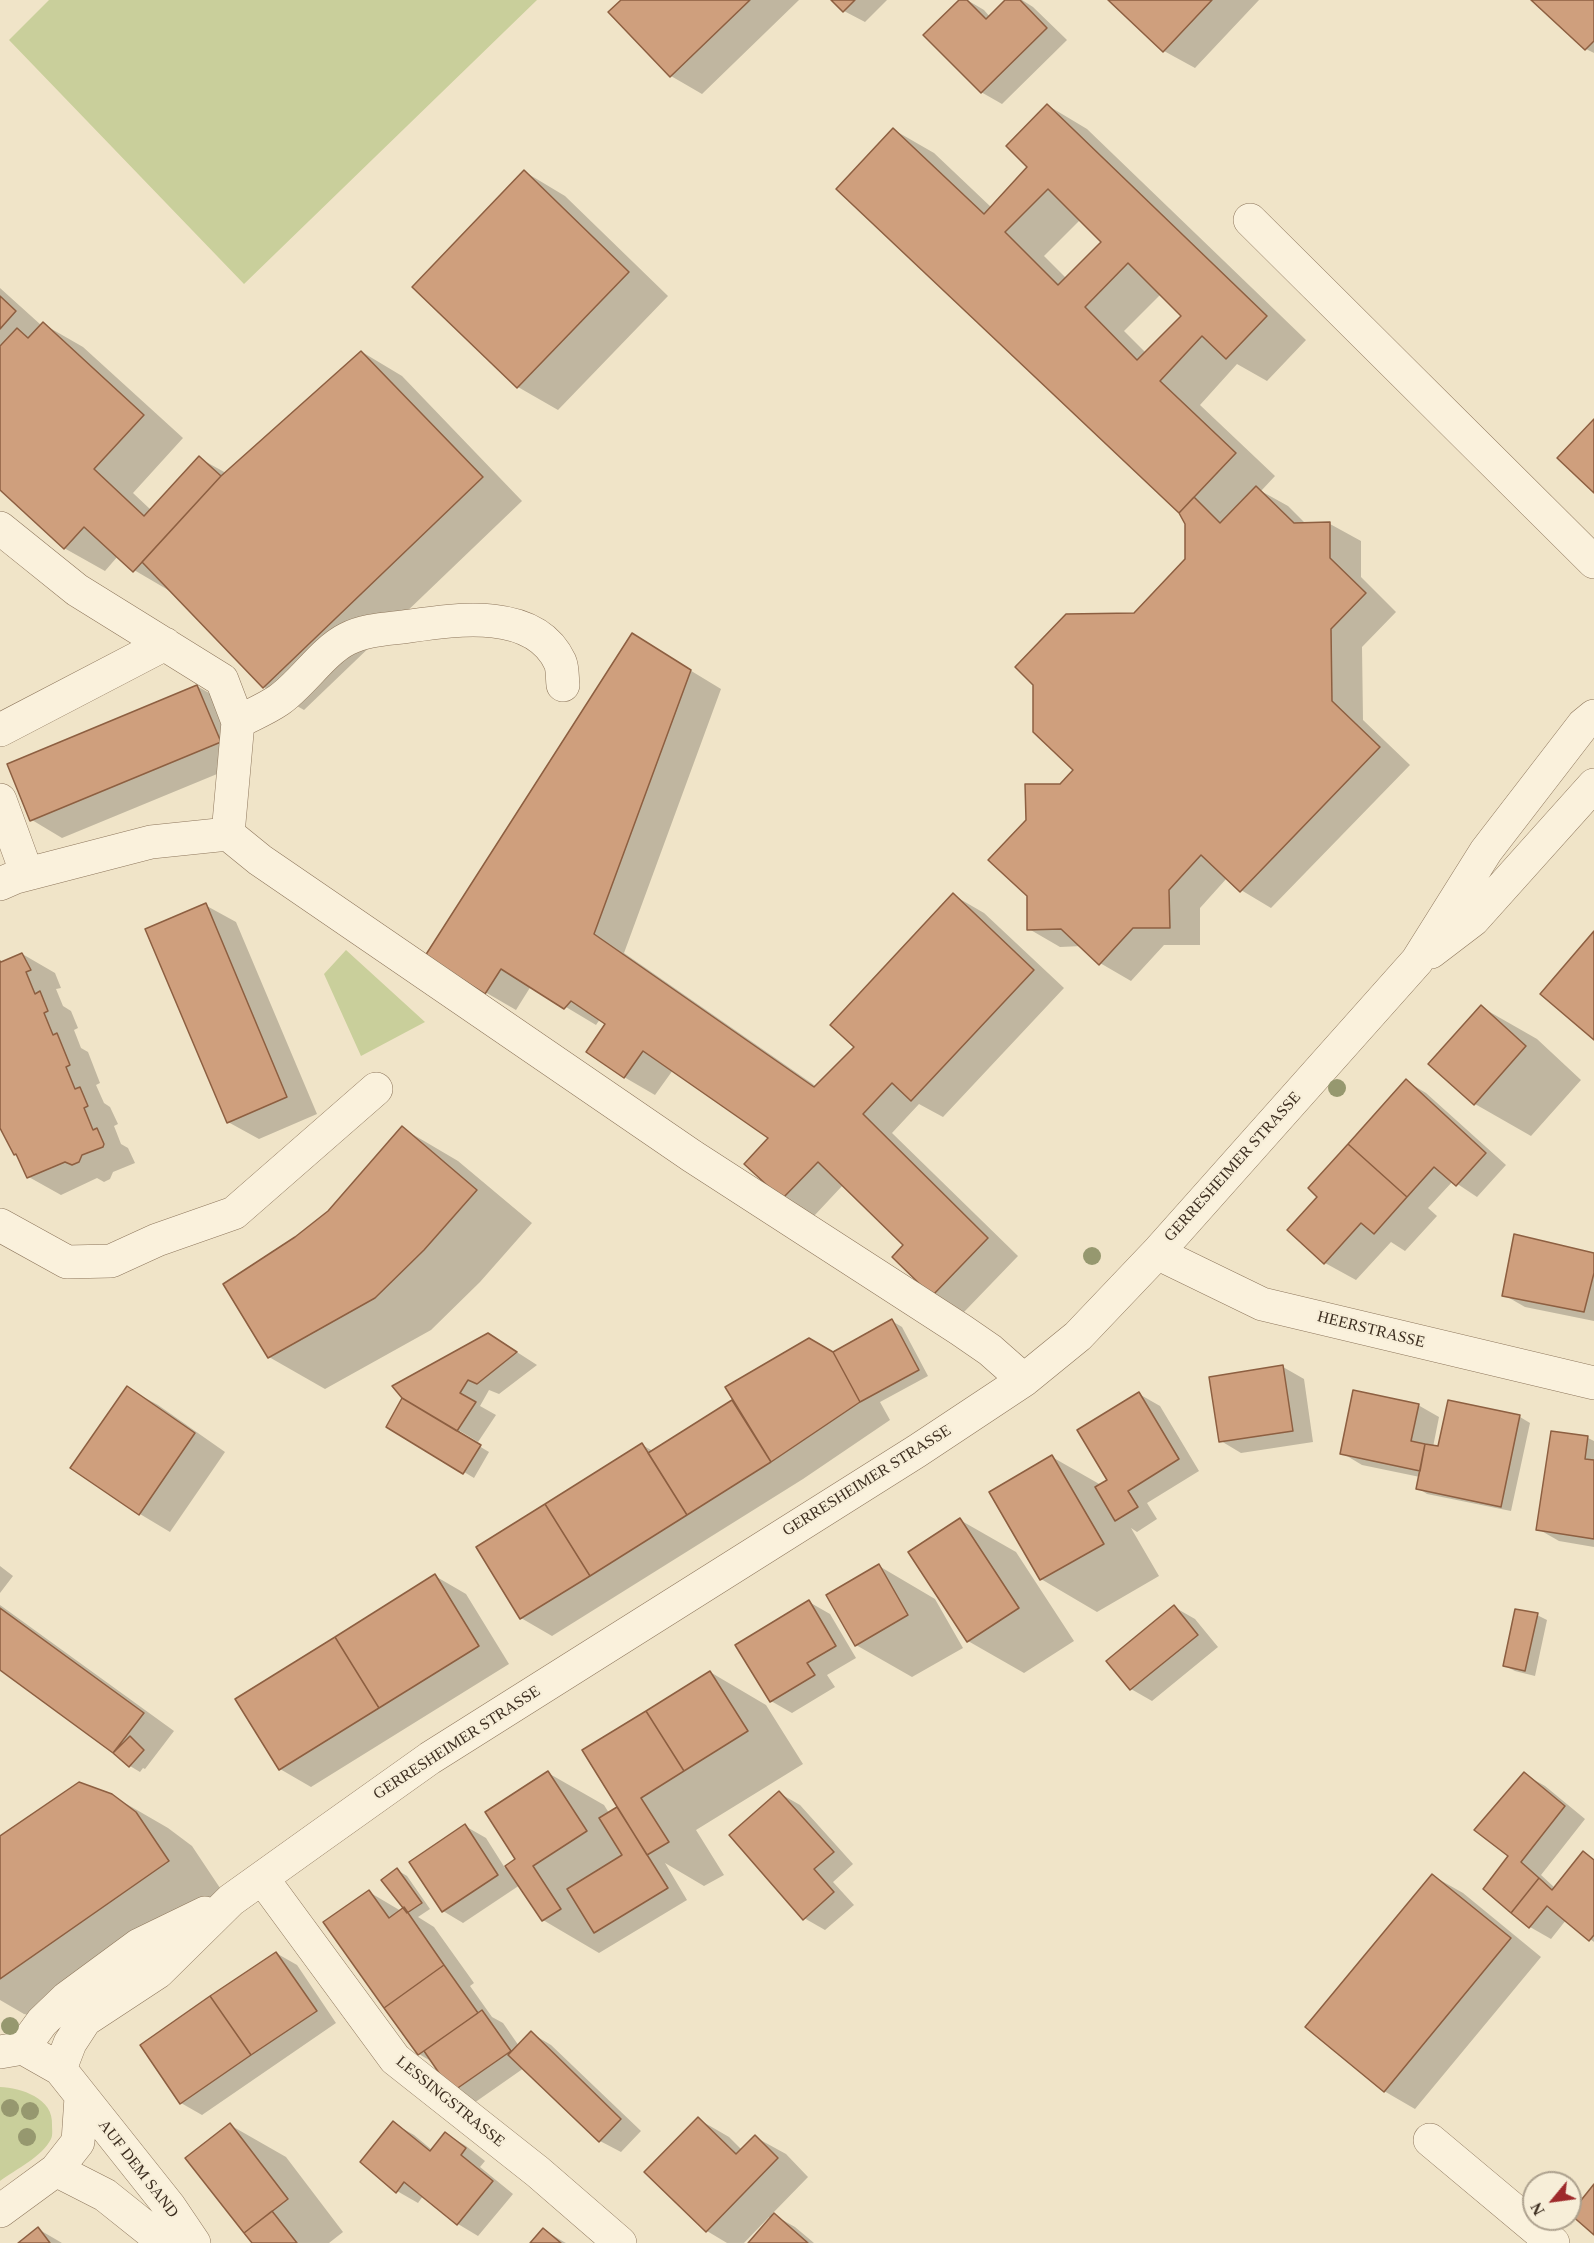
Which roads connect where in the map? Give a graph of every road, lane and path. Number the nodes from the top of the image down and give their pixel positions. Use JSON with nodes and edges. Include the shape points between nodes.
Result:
{"nodes":[{"id":1,"x":1250,"y":220,"type":"dead end"},
{"id":2,"x":0,"y":528,"type":"edge"},
{"id":3,"x":1594,"y":562,"type":"edge"},
{"id":4,"x":165,"y":645,"type":"junction"},
{"id":5,"x":563,"y":685,"type":"dead end"},
{"id":6,"x":1594,"y":716,"type":"edge"},
{"id":7,"x":238,"y":722,"type":"junction"},
{"id":8,"x":0,"y":730,"type":"edge"},
{"id":9,"x":1594,"y":785,"type":"edge"},
{"id":10,"x":0,"y":800,"type":"edge"},
{"id":11,"x":228,"y":834,"type":"junction"},
{"id":12,"x":14,"y":879,"type":"edge"},
{"id":13,"x":1417,"y":961,"type":"junction"},
{"id":14,"x":376,"y":1089,"type":"dead end"},
{"id":15,"x":0,"y":1225,"type":"edge"},
{"id":16,"x":1157,"y":1253,"type":"junction"},
{"id":17,"x":1024,"y":1380,"type":"junction"},
{"id":18,"x":1594,"y":1383,"type":"edge"},
{"id":19,"x":262,"y":1878,"type":"junction"},
{"id":20,"x":231,"y":1900,"type":"junction"},
{"id":21,"x":12,"y":2050,"type":"edge"},
{"id":22,"x":60,"y":2069,"type":"junction"},
{"id":23,"x":81,"y":2097,"type":"junction"},
{"id":24,"x":1430,"y":2140,"type":"dead end"},
{"id":25,"x":56,"y":2170,"type":"junction"},
{"id":26,"x":0,"y":2211,"type":"edge"},
{"id":27,"x":165,"y":2243,"type":"edge"},
{"id":28,"x":194,"y":2243,"type":"edge"},
{"id":29,"x":620,"y":2243,"type":"edge"},
{"id":30,"x":1553,"y":2243,"type":"edge"}],
"edges":[{"from":1,"to":3,"type":"street"},
{"from":2,"to":4,"type":"street","via":[[77,590]]},
{"from":4,"to":7,"type":"street","via":[[222,680]]},
{"from":4,"to":8,"type":"street"},
{"from":5,"to":7,"type":"street","via":[[561,664],[551,649],[538,636],[514,624],[436,622],[353,636],[279,700]]},
{"from":6,"to":13,"type":"street","name":"GERRESHEIMER STRASSE","via":[[1486,851]]},
{"from":7,"to":11,"type":"street"},
{"from":9,"to":13,"type":"street","name":"GERRESHEIMER STRASSE","via":[[1473,920]]},
{"from":10,"to":12,"type":"street"},
{"from":11,"to":12,"type":"street","via":[[151,842]]},
{"from":11,"to":17,"type":"street","via":[[260,860],[692,1156],[961,1330]]},
{"from":13,"to":16,"type":"street","name":"GERRESHEIMER STRASSE"},
{"from":14,"to":15,"type":"street","via":[[234,1213],[111,1261],[67,1262]]},
{"from":16,"to":17,"type":"street","name":"GERRESHEIMER STRASSE","via":[[1085,1330]]},
{"from":16,"to":18,"type":"street","name":"HEERSTRASSE","via":[[1262,1304]]},
{"from":17,"to":19,"type":"street","name":"GERRESHEIMER STRASSE","via":[[430,1758]]},
{"from":19,"to":20,"type":"street","name":"GERRESHEIMER STRASSE"},
{"from":19,"to":29,"type":"street","name":"LESSINGSTRASSE","via":[[395,2059],[538,2172]]},
{"from":20,"to":21,"type":"street","name":"GERRESHEIMER STRASSE","via":[[139,1945],[67,1998]]},
{"from":20,"to":22,"type":"street","name":"GERRESHEIMER STRASSE","via":[[158,1972],[85,2020]]},
{"from":21,"to":22,"type":"street","name":"GERRESHEIMER STRASSE"},
{"from":22,"to":23,"type":"street","name":"GERRESHEIMER STRASSE"},
{"from":23,"to":25,"type":"street","via":[[78,2142]]},
{"from":23,"to":28,"type":"street","name":"AUF DEM SAND"},
{"from":24,"to":30,"type":"street"},
{"from":25,"to":26,"type":"street"},
{"from":25,"to":27,"type":"street","name":"AUF DEM SAND","via":[[105,2195]]}]}
